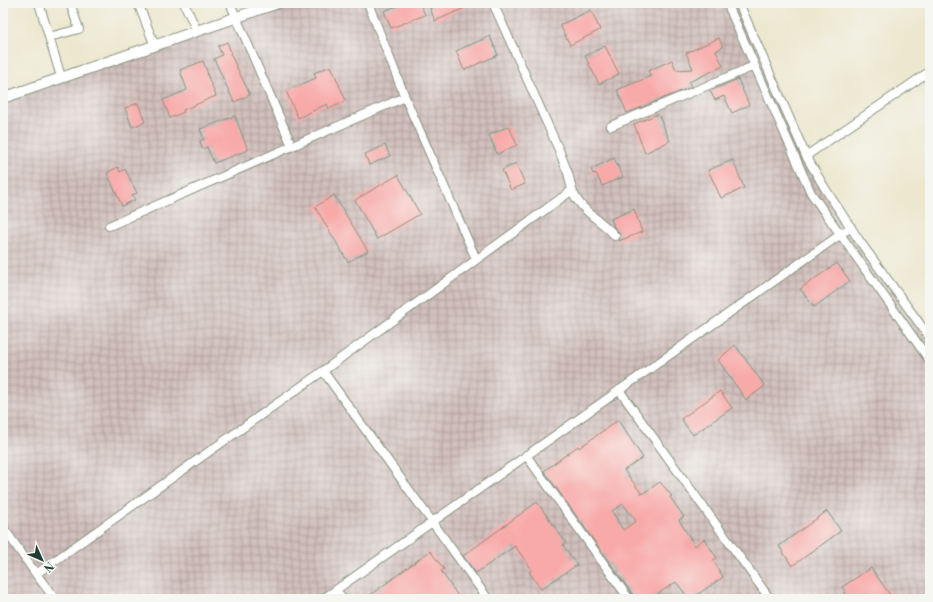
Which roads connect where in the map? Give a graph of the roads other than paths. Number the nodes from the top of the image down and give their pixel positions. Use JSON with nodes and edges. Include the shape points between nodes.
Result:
{"nodes":[{"id":1,"x":39,"y":3,"type":"edge"},
{"id":2,"x":70,"y":3,"type":"edge"},
{"id":3,"x":138,"y":3,"type":"edge"},
{"id":4,"x":184,"y":3,"type":"edge"},
{"id":5,"x":230,"y":3,"type":"edge"},
{"id":6,"x":278,"y":3,"type":"edge"},
{"id":7,"x":368,"y":3,"type":"edge"},
{"id":8,"x":493,"y":3,"type":"edge"},
{"id":9,"x":727,"y":3,"type":"edge"},
{"id":10,"x":739,"y":3,"type":"edge"},
{"id":11,"x":237,"y":18,"type":"junction"},
{"id":12,"x":197,"y":31,"type":"junction"},
{"id":13,"x":49,"y":38,"type":"junction"},
{"id":14,"x":155,"y":46,"type":"junction"},
{"id":15,"x":754,"y":66,"type":"junction"},
{"id":16,"x":930,"y":71,"type":"edge"},
{"id":17,"x":61,"y":77,"type":"junction"},
{"id":18,"x":405,"y":97,"type":"junction"},
{"id":19,"x":3,"y":98,"type":"edge"},
{"id":20,"x":611,"y":126,"type":"dead end"},
{"id":21,"x":292,"y":146,"type":"junction"},
{"id":22,"x":806,"y":156,"type":"junction"},
{"id":23,"x":571,"y":190,"type":"junction"},
{"id":24,"x":109,"y":226,"type":"dead end"},
{"id":25,"x":851,"y":227,"type":"junction"},
{"id":26,"x":840,"y":235,"type":"junction"},
{"id":27,"x":615,"y":236,"type":"dead end"},
{"id":28,"x":476,"y":259,"type":"junction"},
{"id":29,"x":930,"y":338,"type":"edge"},
{"id":30,"x":930,"y":361,"type":"edge"},
{"id":31,"x":323,"y":371,"type":"junction"},
{"id":32,"x":619,"y":390,"type":"junction"},
{"id":33,"x":526,"y":456,"type":"junction"},
{"id":34,"x":433,"y":521,"type":"junction"},
{"id":35,"x":3,"y":527,"type":"edge"},
{"id":36,"x":36,"y":574,"type":"junction"},
{"id":37,"x":336,"y":590,"type":"junction"},
{"id":38,"x":53,"y":598,"type":"edge"},
{"id":39,"x":323,"y":599,"type":"edge"},
{"id":40,"x":343,"y":599,"type":"edge"},
{"id":41,"x":488,"y":599,"type":"edge"},
{"id":42,"x":629,"y":599,"type":"edge"},
{"id":43,"x":770,"y":599,"type":"edge"}],
"edges":[{"from":1,"to":13,"type":"street"},
{"from":2,"to":13,"type":"street","via":[[79,29]]},
{"from":3,"to":14,"type":"street"},
{"from":4,"to":12,"type":"street"},
{"from":5,"to":11,"type":"street"},
{"from":6,"to":11,"type":"main road"},
{"from":7,"to":18,"type":"street"},
{"from":8,"to":23,"type":"street","via":[[559,150]]},
{"from":9,"to":15,"type":"street"},
{"from":10,"to":22,"type":"street"},
{"from":11,"to":12,"type":"main road"},
{"from":11,"to":21,"type":"street"},
{"from":12,"to":14,"type":"main road"},
{"from":13,"to":17,"type":"street"},
{"from":14,"to":17,"type":"main road"},
{"from":15,"to":20,"type":"street"},
{"from":15,"to":26,"type":"street","via":[[811,193]]},
{"from":16,"to":22,"type":"street"},
{"from":17,"to":19,"type":"main road"},
{"from":18,"to":21,"type":"street"},
{"from":18,"to":28,"type":"street"},
{"from":21,"to":24,"type":"street"},
{"from":22,"to":25,"type":"street"},
{"from":23,"to":27,"type":"street","via":[[591,216]]},
{"from":23,"to":28,"type":"street"},
{"from":25,"to":26,"type":"street"},
{"from":25,"to":29,"type":"street"},
{"from":26,"to":30,"type":"street"},
{"from":26,"to":32,"type":"street"},
{"from":28,"to":31,"type":"street"},
{"from":31,"to":34,"type":"street"},
{"from":31,"to":36,"type":"street"},
{"from":32,"to":33,"type":"street"},
{"from":32,"to":43,"type":"street"},
{"from":33,"to":34,"type":"street"},
{"from":33,"to":42,"type":"street"},
{"from":34,"to":37,"type":"street"},
{"from":34,"to":41,"type":"street"},
{"from":35,"to":36,"type":"street"},
{"from":36,"to":38,"type":"street"},
{"from":37,"to":39,"type":"street"},
{"from":37,"to":40,"type":"street"}]}
